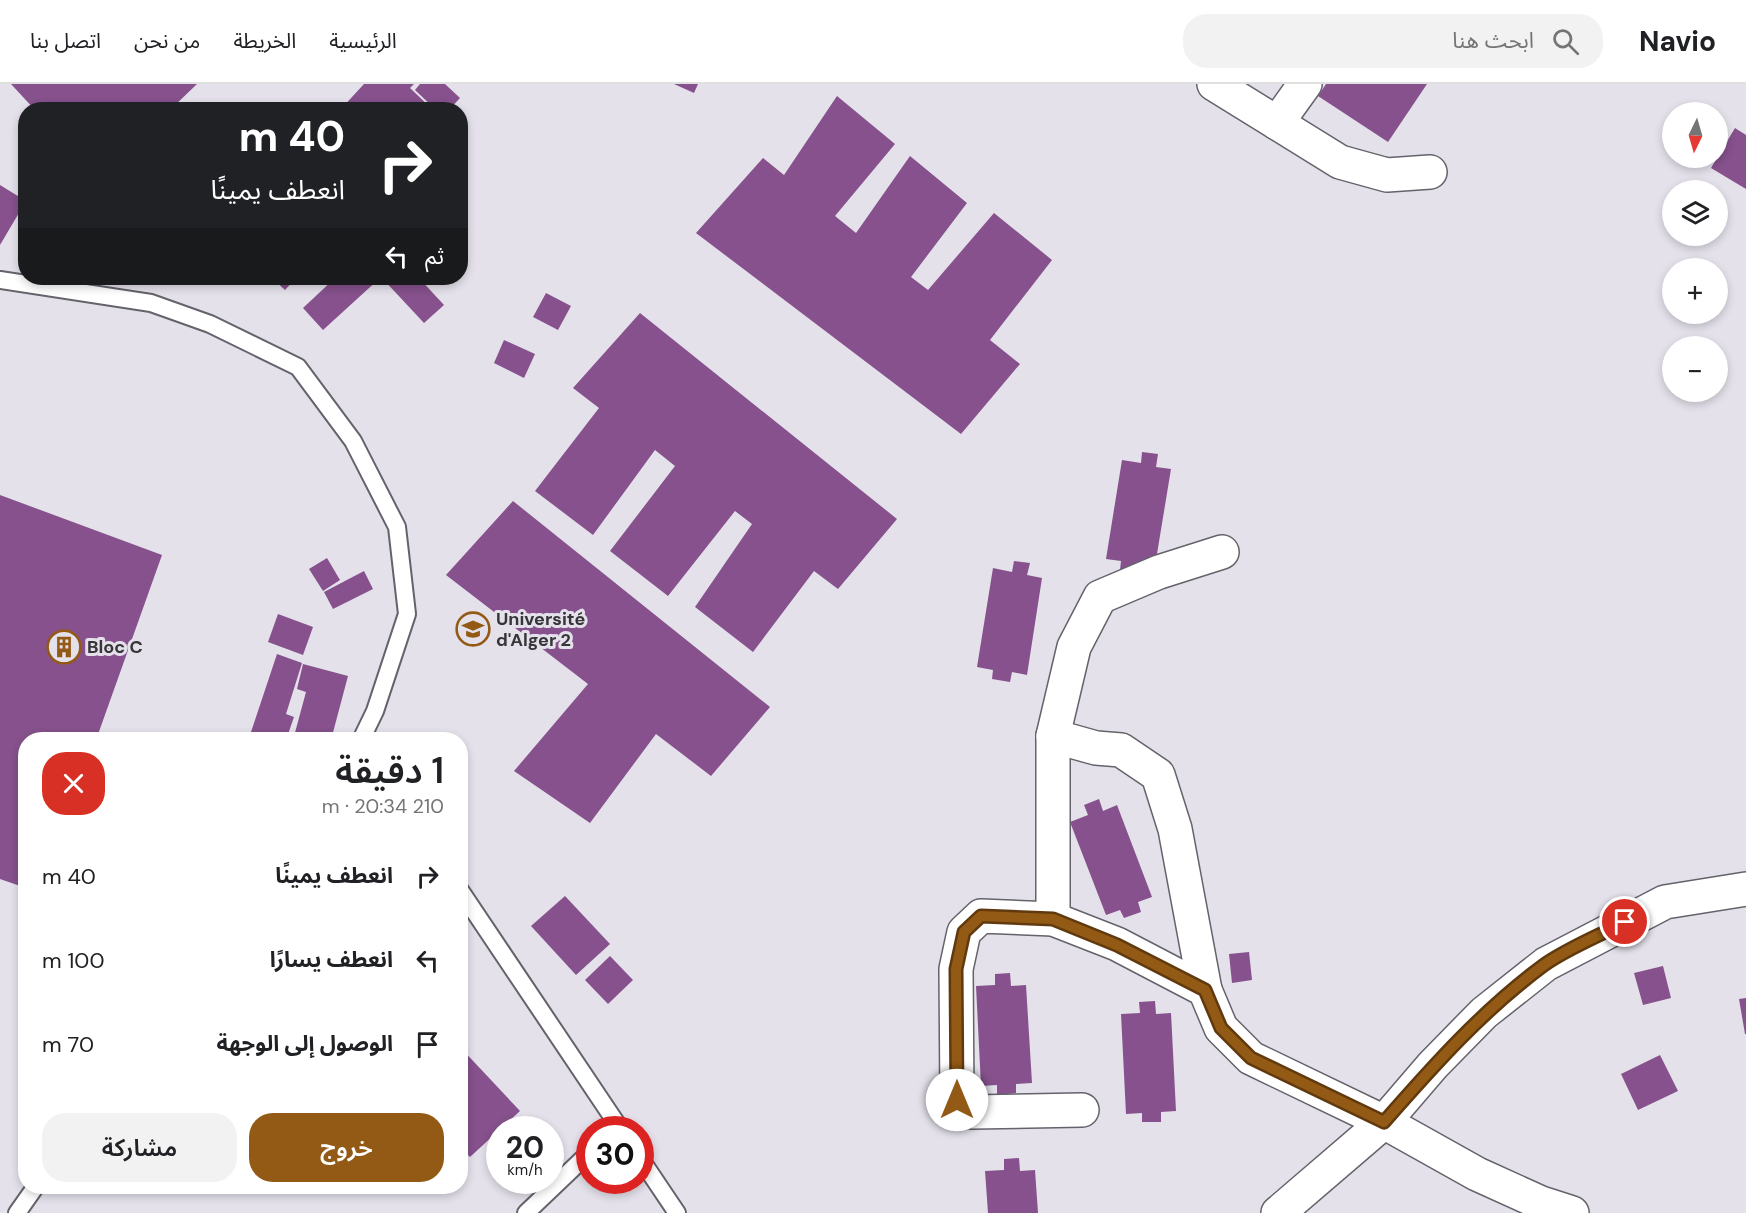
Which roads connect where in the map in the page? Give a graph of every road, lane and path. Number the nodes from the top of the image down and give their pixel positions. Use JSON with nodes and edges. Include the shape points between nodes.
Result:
{"nodes":[{"id":1,"x":1214,"y":84,"type":"edge"},
{"id":2,"x":1305,"y":84,"type":"edge"},
{"id":3,"x":1277,"y":123,"type":"junction"},
{"id":4,"x":1430,"y":172,"type":"dead end"},
{"id":5,"x":0,"y":280,"type":"edge"},
{"id":6,"x":18,"y":283,"type":"edge"},
{"id":7,"x":33,"y":285,"type":"edge"},
{"id":8,"x":1221,"y":552,"type":"dead end"},
{"id":9,"x":365,"y":732,"type":"edge"},
{"id":10,"x":1053,"y":736,"type":"junction"},
{"id":11,"x":1746,"y":890,"type":"edge"},
{"id":12,"x":468,"y":902,"type":"edge"},
{"id":13,"x":1053,"y":919,"type":"junction"},
{"id":14,"x":1205,"y":990,"type":"junction"},
{"id":15,"x":1082,"y":1110,"type":"dead end"},
{"id":16,"x":609,"y":1116,"type":"edge"},
{"id":17,"x":1384,"y":1122,"type":"junction"},
{"id":18,"x":576,"y":1165,"type":"edge"},
{"id":19,"x":654,"y":1179,"type":"edge"},
{"id":20,"x":30,"y":1194,"type":"edge"},
{"id":21,"x":17,"y":1213,"type":"edge"},
{"id":22,"x":526,"y":1213,"type":"edge"},
{"id":23,"x":677,"y":1213,"type":"edge"},
{"id":24,"x":1278,"y":1213,"type":"edge"},
{"id":25,"x":1572,"y":1213,"type":"edge"}],
"edges":[{"from":1,"to":3,"type":"street"},
{"from":2,"to":3,"type":"street"},
{"from":3,"to":4,"type":"street","via":[[1340,162],[1363,171],[1398,175]]},
{"from":5,"to":6,"type":"lane"},
{"from":7,"to":9,"type":"lane","via":[[151,303],[210,324],[298,366],[352,441],[397,527],[407,614]]},
{"from":8,"to":10,"type":"street","via":[[1100,597],[1074,647]]},
{"from":10,"to":13,"type":"street"},
{"from":10,"to":14,"type":"street","via":[[1096,748],[1121,750],[1158,775],[1175,829]]},
{"from":11,"to":17,"type":"street","via":[[1665,902],[1546,964],[1484,1013]]},
{"from":12,"to":16,"type":"lane"},
{"from":13,"to":14,"type":"street","via":[[1117,945]]},
{"from":13,"to":15,"type":"street","via":[[981,916],[964,932],[956,969],[957,1100],[962,1109],[972,1112]]},
{"from":14,"to":17,"type":"street","via":[[1221,1028],[1251,1058]]},
{"from":17,"to":24,"type":"street"},
{"from":17,"to":25,"type":"street","via":[[1477,1174]]},
{"from":18,"to":22,"type":"lane"},
{"from":19,"to":23,"type":"lane"},
{"from":20,"to":21,"type":"lane"}]}
